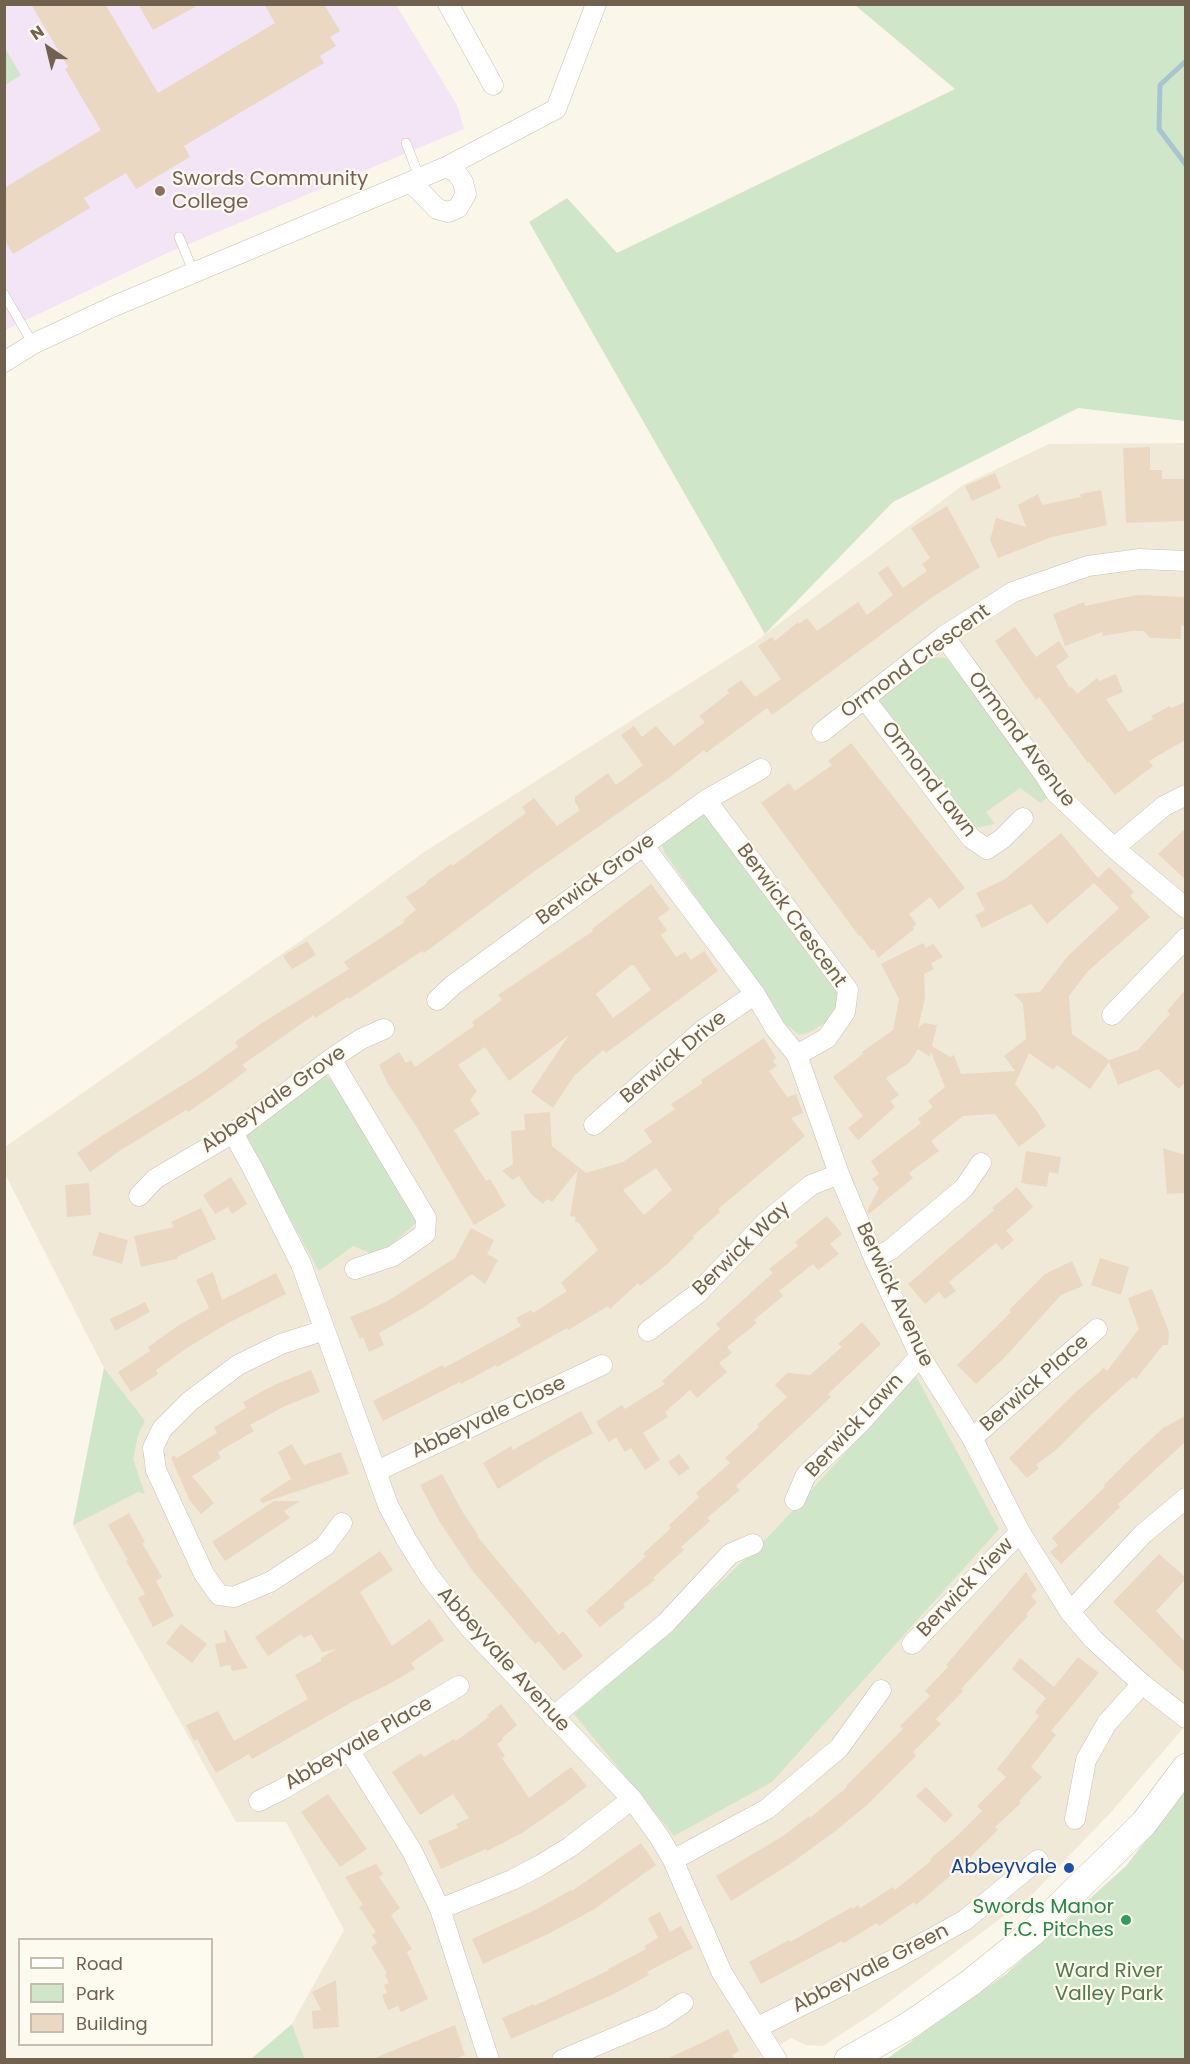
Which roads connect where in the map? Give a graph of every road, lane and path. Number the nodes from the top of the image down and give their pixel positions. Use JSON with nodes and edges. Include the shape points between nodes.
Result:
{"nodes":[{"id":1,"x":448,"y":4,"type":"edge"},
{"id":2,"x":596,"y":4,"type":"edge"},
{"id":3,"x":493,"y":85,"type":"dead end"},
{"id":4,"x":406,"y":143,"type":"dead end"},
{"id":5,"x":446,"y":167,"type":"junction"},
{"id":6,"x":415,"y":181,"type":"junction"},
{"id":7,"x":179,"y":237,"type":"dead end"},
{"id":8,"x":194,"y":273,"type":"junction"},
{"id":9,"x":4,"y":294,"type":"edge"},
{"id":10,"x":33,"y":344,"type":"junction"},
{"id":11,"x":4,"y":362,"type":"edge"},
{"id":12,"x":1185,"y":561,"type":"edge"},
{"id":13,"x":944,"y":636,"type":"junction"},
{"id":14,"x":865,"y":699,"type":"junction"},
{"id":15,"x":822,"y":732,"type":"dead end"},
{"id":16,"x":761,"y":769,"type":"dead end"},
{"id":17,"x":1185,"y":795,"type":"edge"},
{"id":18,"x":706,"y":800,"type":"junction"},
{"id":19,"x":1023,"y":818,"type":"dead end"},
{"id":20,"x":643,"y":845,"type":"junction"},
{"id":21,"x":1114,"y":849,"type":"junction"},
{"id":22,"x":1185,"y":908,"type":"edge"},
{"id":23,"x":1185,"y":938,"type":"edge"},
{"id":24,"x":755,"y":994,"type":"junction"},
{"id":25,"x":437,"y":1000,"type":"dead end"},
{"id":26,"x":1112,"y":1015,"type":"dead end"},
{"id":27,"x":384,"y":1029,"type":"dead end"},
{"id":28,"x":797,"y":1055,"type":"junction"},
{"id":29,"x":331,"y":1059,"type":"junction"},
{"id":30,"x":594,"y":1125,"type":"dead end"},
{"id":31,"x":232,"y":1133,"type":"junction"},
{"id":32,"x":981,"y":1163,"type":"dead end"},
{"id":33,"x":839,"y":1174,"type":"junction"},
{"id":34,"x":139,"y":1196,"type":"dead end"},
{"id":35,"x":874,"y":1258,"type":"junction"},
{"id":36,"x":355,"y":1269,"type":"dead end"},
{"id":37,"x":1097,"y":1329,"type":"dead end"},
{"id":38,"x":325,"y":1330,"type":"junction"},
{"id":39,"x":648,"y":1331,"type":"dead end"},
{"id":40,"x":920,"y":1356,"type":"junction"},
{"id":41,"x":602,"y":1365,"type":"dead end"},
{"id":42,"x":972,"y":1438,"type":"junction"},
{"id":43,"x":377,"y":1471,"type":"junction"},
{"id":44,"x":1185,"y":1498,"type":"edge"},
{"id":45,"x":795,"y":1500,"type":"dead end"},
{"id":46,"x":342,"y":1523,"type":"dead end"},
{"id":47,"x":1020,"y":1532,"type":"junction"},
{"id":48,"x":753,"y":1544,"type":"dead end"},
{"id":49,"x":1070,"y":1612,"type":"junction"},
{"id":50,"x":912,"y":1644,"type":"dead end"},
{"id":51,"x":1142,"y":1684,"type":"junction"},
{"id":52,"x":459,"y":1686,"type":"dead end"},
{"id":53,"x":881,"y":1690,"type":"dead end"},
{"id":54,"x":554,"y":1717,"type":"junction"},
{"id":55,"x":1185,"y":1718,"type":"edge"},
{"id":56,"x":349,"y":1750,"type":"junction"},
{"id":57,"x":1185,"y":1767,"type":"edge"},
{"id":58,"x":632,"y":1799,"type":"junction"},
{"id":59,"x":259,"y":1801,"type":"dead end"},
{"id":60,"x":1075,"y":1819,"type":"dead end"},
{"id":61,"x":673,"y":1860,"type":"junction"},
{"id":62,"x":1038,"y":1860,"type":"dead end"},
{"id":63,"x":440,"y":1909,"type":"junction"},
{"id":64,"x":684,"y":2003,"type":"dead end"},
{"id":65,"x":758,"y":2027,"type":"junction"},
{"id":66,"x":489,"y":2060,"type":"edge"},
{"id":67,"x":562,"y":2060,"type":"edge"},
{"id":68,"x":777,"y":2060,"type":"edge"},
{"id":69,"x":848,"y":2060,"type":"edge"}],
"edges":[{"from":1,"to":3,"type":"street"},
{"from":2,"to":5,"type":"street","via":[[556,109]]},
{"from":4,"to":6,"type":"lane"},
{"from":5,"to":6,"type":"street"},
{"from":5,"to":6,"type":"street","via":[[456,171],[463,182],[466,194],[458,208],[448,212],[436,209]]},
{"from":6,"to":8,"type":"street"},
{"from":7,"to":8,"type":"lane"},
{"from":8,"to":10,"type":"street"},
{"from":9,"to":10,"type":"lane"},
{"from":10,"to":11,"type":"street"},
{"from":12,"to":13,"type":"street","name":"Ormond Crescent","via":[[1140,559],[1088,566],[1013,592]]},
{"from":13,"to":14,"type":"street","name":"Ormond Crescent"},
{"from":13,"to":21,"type":"street","name":"Ormond Avenue","via":[[1056,793]]},
{"from":14,"to":15,"type":"street","name":"Ormond Crescent"},
{"from":14,"to":19,"type":"street","name":"Ormond Lawn","via":[[971,838],[987,849]]},
{"from":16,"to":18,"type":"street","name":"Berwick Grove"},
{"from":17,"to":21,"type":"street","via":[[1164,806]]},
{"from":18,"to":20,"type":"street","name":"Berwick Grove"},
{"from":18,"to":28,"type":"street","name":"Berwick Crescent","via":[[848,990],[845,1012],[827,1038]]},
{"from":20,"to":24,"type":"street","name":"Berwick Avenue"},
{"from":20,"to":25,"type":"street","name":"Berwick Grove"},
{"from":21,"to":22,"type":"street","name":"Ormond Avenue"},
{"from":23,"to":26,"type":"street"},
{"from":24,"to":28,"type":"street","name":"Berwick Avenue"},
{"from":24,"to":30,"type":"street","name":"Berwick Drive","via":[[703,1030]]},
{"from":27,"to":29,"type":"street","name":"Abbeyvale Grove"},
{"from":28,"to":33,"type":"street","name":"Berwick Avenue"},
{"from":29,"to":31,"type":"street","name":"Abbeyvale Grove"},
{"from":29,"to":36,"type":"street","via":[[426,1218],[426,1234],[393,1256]]},
{"from":31,"to":34,"type":"street","name":"Abbeyvale Grove","via":[[155,1179]]},
{"from":31,"to":38,"type":"street","name":"Abbeyvale Avenue","via":[[301,1264]]},
{"from":32,"to":35,"type":"street","via":[[964,1188],[890,1250]]},
{"from":33,"to":35,"type":"street","name":"Berwick Avenue"},
{"from":33,"to":39,"type":"street","name":"Berwick Way","via":[[811,1185],[766,1222],[697,1294]]},
{"from":35,"to":40,"type":"street","name":"Berwick Avenue"},
{"from":37,"to":42,"type":"street","name":"Berwick Place"},
{"from":38,"to":43,"type":"street","name":"Abbeyvale Avenue"},
{"from":38,"to":46,"type":"street","via":[[281,1344],[238,1365],[190,1401],[162,1429],[153,1448],[156,1470],[204,1574],[219,1595],[234,1597],[270,1582],[325,1546]]},
{"from":40,"to":42,"type":"street","name":"Berwick Avenue"},
{"from":40,"to":45,"type":"street","name":"Berwick Lawn","via":[[807,1475]]},
{"from":41,"to":43,"type":"street","name":"Abbeyvale Close"},
{"from":42,"to":47,"type":"street","name":"Berwick Avenue"},
{"from":43,"to":54,"type":"street","name":"Abbeyvale Avenue","via":[[388,1505],[429,1576],[469,1627]]},
{"from":44,"to":49,"type":"street","via":[[1143,1534]]},
{"from":47,"to":49,"type":"street","name":"Berwick Avenue"},
{"from":47,"to":50,"type":"street","name":"Berwick View"},
{"from":48,"to":54,"type":"street","via":[[730,1554],[666,1623]]},
{"from":49,"to":51,"type":"street","name":"Berwick Avenue"},
{"from":51,"to":55,"type":"street","name":"Berwick Avenue"},
{"from":51,"to":60,"type":"street","via":[[1107,1723],[1086,1760]]},
{"from":52,"to":56,"type":"street","name":"Abbeyvale Place"},
{"from":53,"to":61,"type":"street","via":[[839,1748],[767,1809]]},
{"from":54,"to":58,"type":"street","name":"Abbeyvale Avenue"},
{"from":56,"to":59,"type":"street","name":"Abbeyvale Place"},
{"from":56,"to":63,"type":"street","via":[[412,1851]]},
{"from":57,"to":69,"type":"street","via":[[1144,1822],[1032,1933],[908,2026]]},
{"from":58,"to":61,"type":"street","name":"Abbeyvale Avenue"},
{"from":58,"to":63,"type":"street","via":[[539,1866]]},
{"from":61,"to":65,"type":"street","name":"Abbeyvale Avenue","via":[[722,1973]]},
{"from":62,"to":65,"type":"street","name":"Abbeyvale Green","via":[[965,1920]]},
{"from":63,"to":66,"type":"street"},
{"from":64,"to":67,"type":"street","via":[[660,2018]]},
{"from":65,"to":68,"type":"street","name":"Abbeyvale Avenue"}]}
